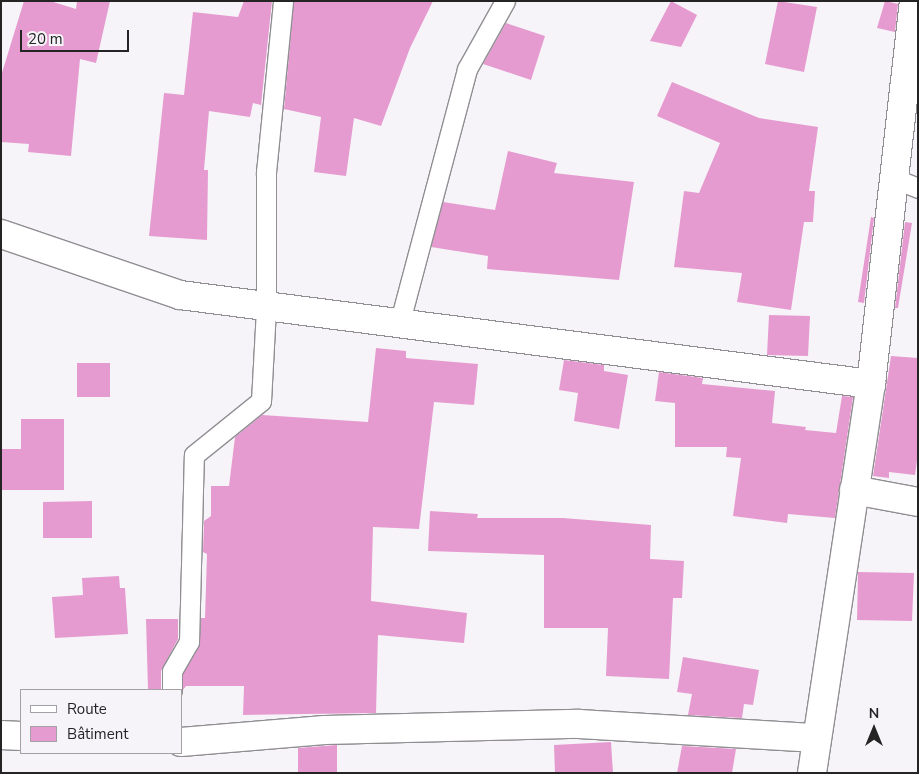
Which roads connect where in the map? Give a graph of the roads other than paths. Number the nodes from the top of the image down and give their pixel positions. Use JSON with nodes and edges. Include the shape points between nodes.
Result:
{"nodes":[{"id":1,"x":283,"y":1,"type":"edge"},
{"id":2,"x":914,"y":1,"type":"edge"},
{"id":3,"x":499,"y":3,"type":"edge"},
{"id":4,"x":906,"y":184,"type":"edge"},
{"id":5,"x":1,"y":234,"type":"edge"},
{"id":6,"x":266,"y":308,"type":"junction"},
{"id":7,"x":400,"y":321,"type":"junction"},
{"id":8,"x":871,"y":384,"type":"junction"},
{"id":9,"x":854,"y":490,"type":"junction"},
{"id":10,"x":918,"y":502,"type":"edge"},
{"id":11,"x":172,"y":689,"type":"edge"},
{"id":12,"x":1,"y":735,"type":"edge"},
{"id":13,"x":20,"y":736,"type":"edge"},
{"id":14,"x":817,"y":738,"type":"junction"},
{"id":15,"x":182,"y":742,"type":"edge"},
{"id":16,"x":812,"y":773,"type":"edge"}],
"edges":[{"from":1,"to":6,"type":"lane","via":[[266,172]]},
{"from":2,"to":4,"type":"street"},
{"from":3,"to":7,"type":"lane","via":[[467,69]]},
{"from":4,"to":8,"type":"street"},
{"from":5,"to":6,"type":"street","via":[[180,294]]},
{"from":6,"to":7,"type":"street"},
{"from":6,"to":11,"type":"lane","via":[[261,401],[194,454],[189,642],[172,672]]},
{"from":7,"to":8,"type":"street"},
{"from":8,"to":9,"type":"street"},
{"from":9,"to":10,"type":"street"},
{"from":9,"to":14,"type":"street"},
{"from":12,"to":13,"type":"street"},
{"from":14,"to":15,"type":"street","via":[[580,724],[325,730]]},
{"from":14,"to":16,"type":"street"}]}
